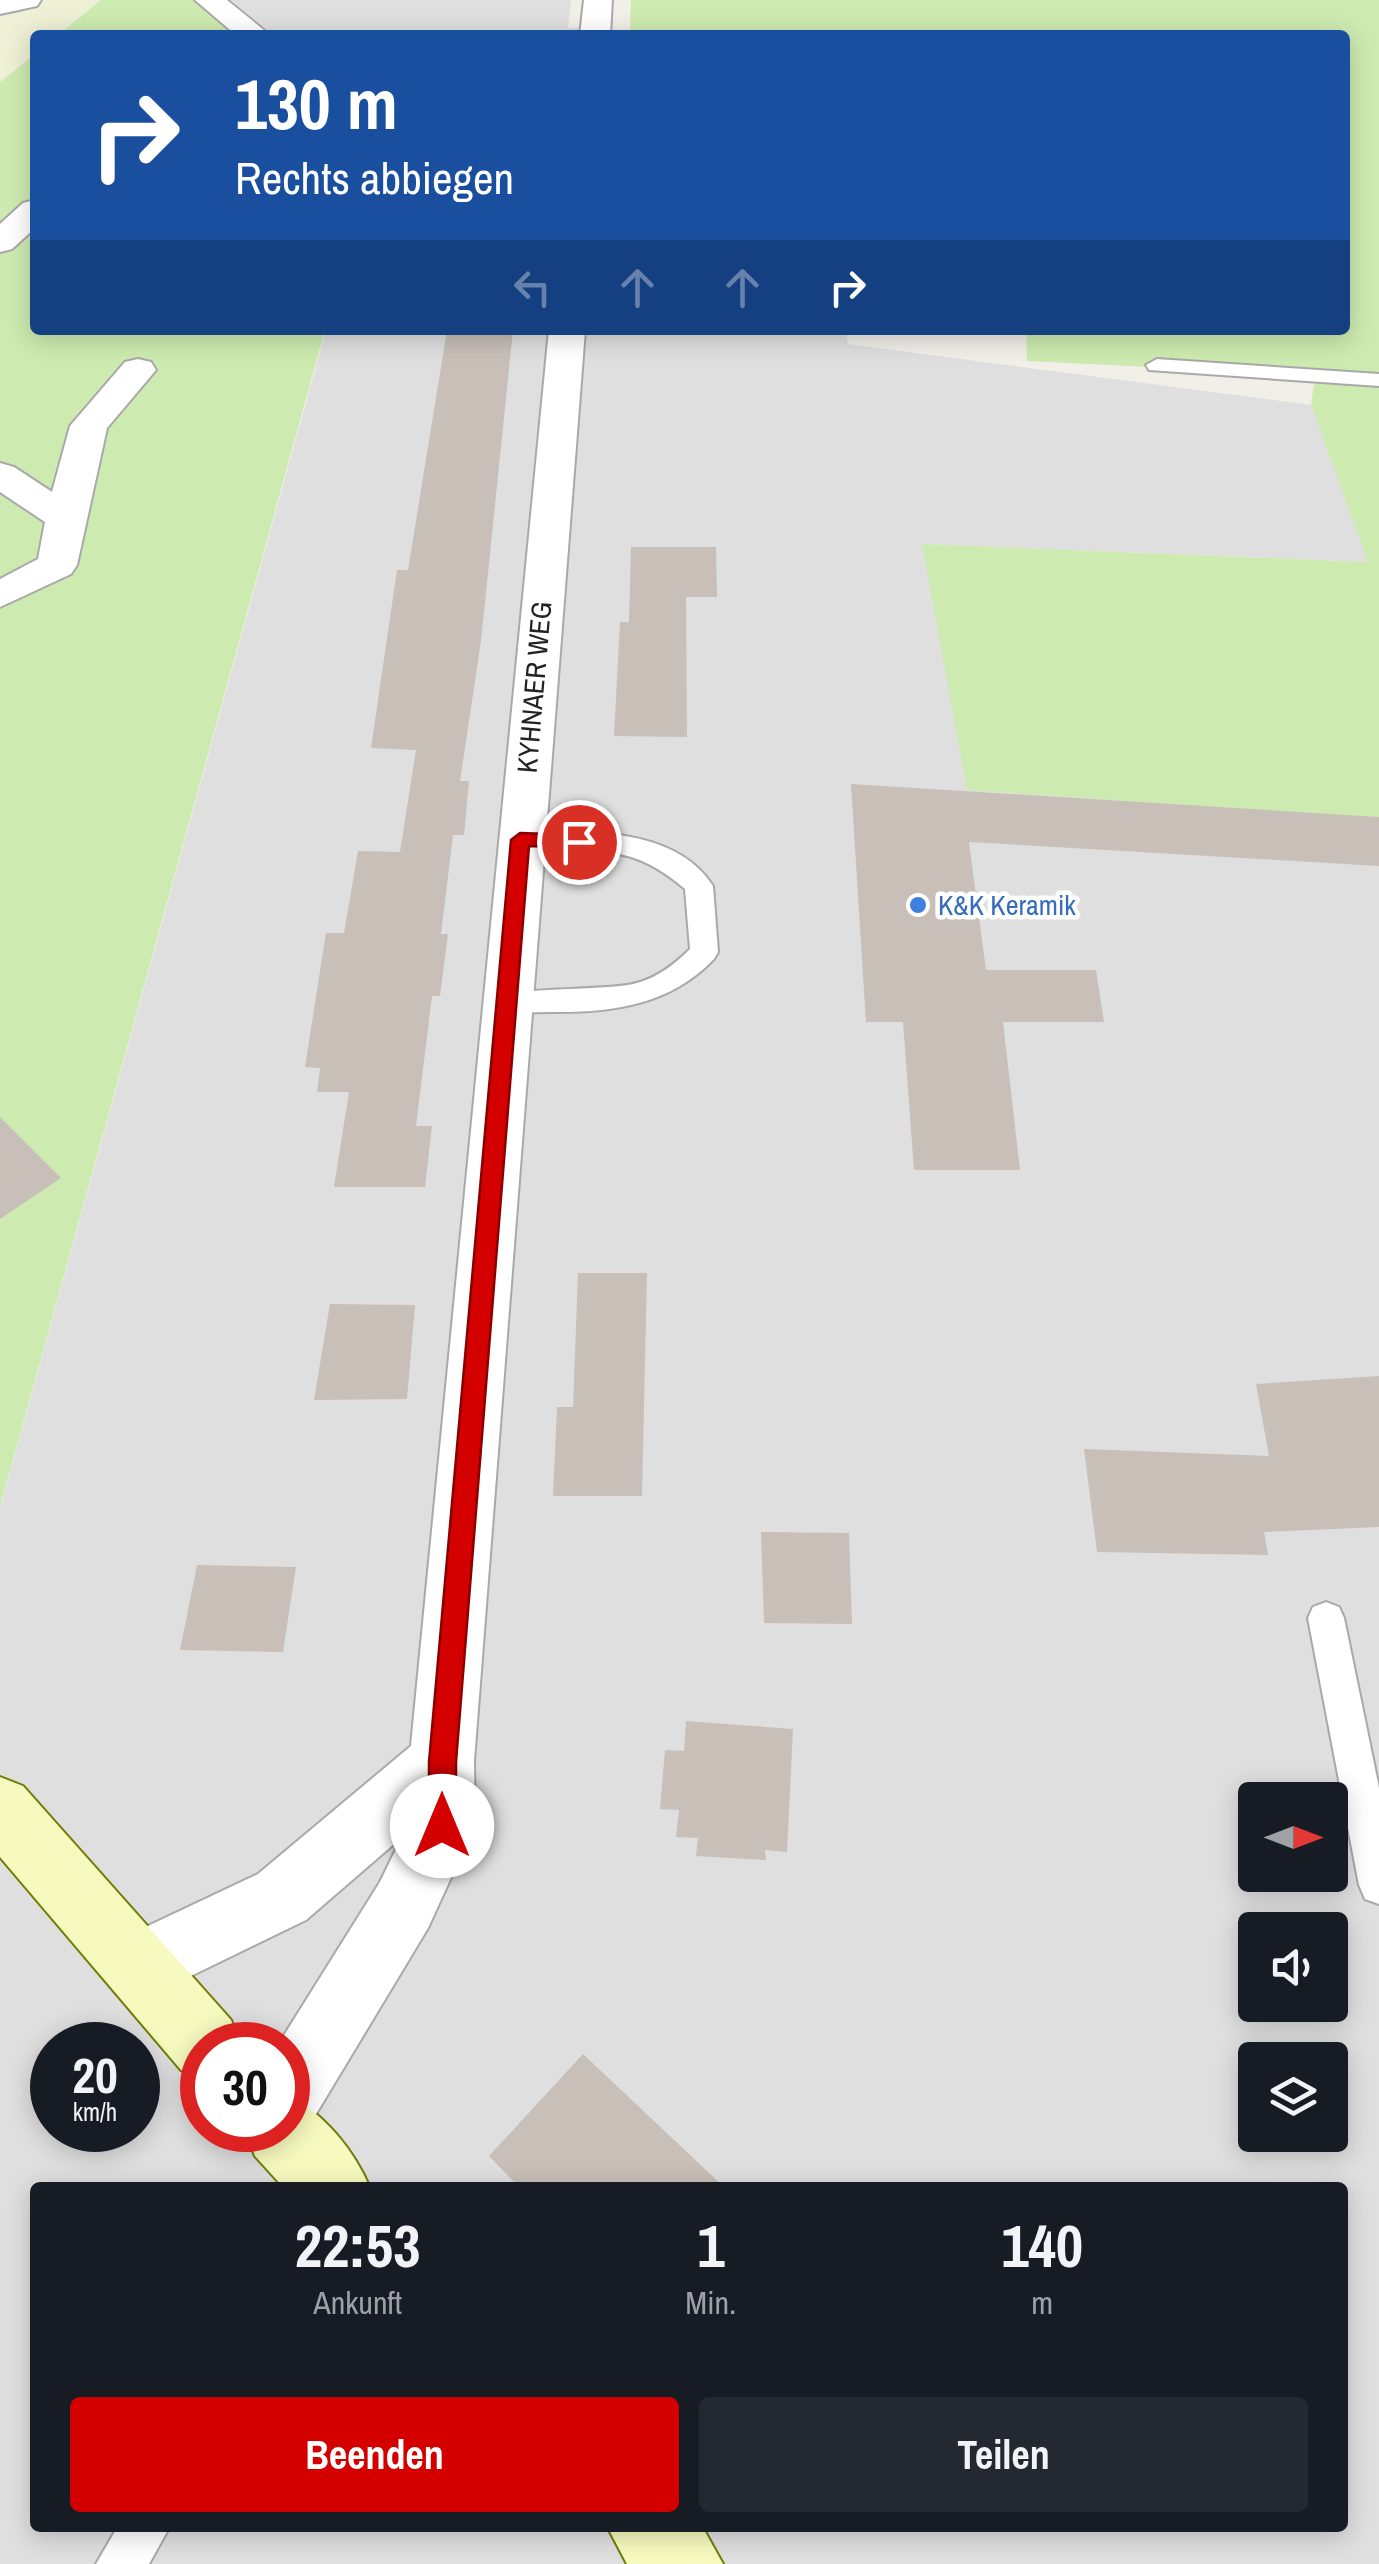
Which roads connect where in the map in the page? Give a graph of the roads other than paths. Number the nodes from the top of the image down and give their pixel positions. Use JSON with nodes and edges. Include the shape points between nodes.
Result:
{"nodes":[{"id":1,"x":27,"y":0,"type":"edge"},
{"id":2,"x":209,"y":0,"type":"edge"},
{"id":3,"x":598,"y":0,"type":"edge"},
{"id":4,"x":0,"y":6,"type":"edge"},
{"id":5,"x":238,"y":30,"type":"edge"},
{"id":6,"x":595,"y":30,"type":"edge"},
{"id":7,"x":30,"y":217,"type":"edge"},
{"id":8,"x":0,"y":242,"type":"edge"},
{"id":9,"x":567,"y":335,"type":"edge"},
{"id":10,"x":1157,"y":366,"type":"dead end"},
{"id":11,"x":138,"y":370,"type":"dead end"},
{"id":12,"x":1379,"y":380,"type":"edge"},
{"id":13,"x":0,"y":475,"type":"edge"},
{"id":14,"x":65,"y":518,"type":"junction"},
{"id":15,"x":0,"y":594,"type":"edge"},
{"id":16,"x":520,"y":840,"type":"junction"},
{"id":17,"x":506,"y":1002,"type":"junction"},
{"id":18,"x":1326,"y":1618,"type":"dead end"},
{"id":19,"x":442,"y":1762,"type":"junction"},
{"id":20,"x":0,"y":1808,"type":"edge"},
{"id":21,"x":1379,"y":1885,"type":"edge"},
{"id":22,"x":138,"y":1966,"type":"junction"},
{"id":23,"x":186,"y":2022,"type":"edge"},
{"id":24,"x":310,"y":2058,"type":"edge"},
{"id":25,"x":300,"y":2152,"type":"edge"},
{"id":26,"x":327,"y":2182,"type":"edge"},
{"id":27,"x":141,"y":2532,"type":"edge"},
{"id":28,"x":652,"y":2532,"type":"edge"},
{"id":29,"x":120,"y":2564,"type":"edge"},
{"id":30,"x":682,"y":2564,"type":"edge"}],
"edges":[{"from":1,"to":4,"type":"street"},
{"from":2,"to":5,"type":"street"},
{"from":3,"to":6,"type":"street"},
{"from":7,"to":8,"type":"street"},
{"from":9,"to":16,"type":"street","name":"KYHNAER WEG"},
{"from":10,"to":12,"type":"lane"},
{"from":11,"to":14,"type":"street","via":[[90,426]]},
{"from":13,"to":14,"type":"street"},
{"from":14,"to":15,"type":"street","via":[[57,565]]},
{"from":16,"to":17,"type":"street","name":"KYHNAER WEG"},
{"from":16,"to":17,"type":"lane","via":[[621,844],[673,860],[699,886],[704,952],[664,988],[620,998]]},
{"from":17,"to":19,"type":"street","name":"KYHNAER WEG"},
{"from":18,"to":21,"type":"lane"},
{"from":19,"to":22,"type":"street","via":[[282,1898]]},
{"from":19,"to":24,"type":"street","name":"KYHNAER WEG","via":[[442,1826],[404,1905]]},
{"from":20,"to":22,"type":"street"},
{"from":22,"to":23,"type":"street"},
{"from":25,"to":26,"type":"street"},
{"from":27,"to":29,"type":"lane"},
{"from":28,"to":30,"type":"street"}]}
